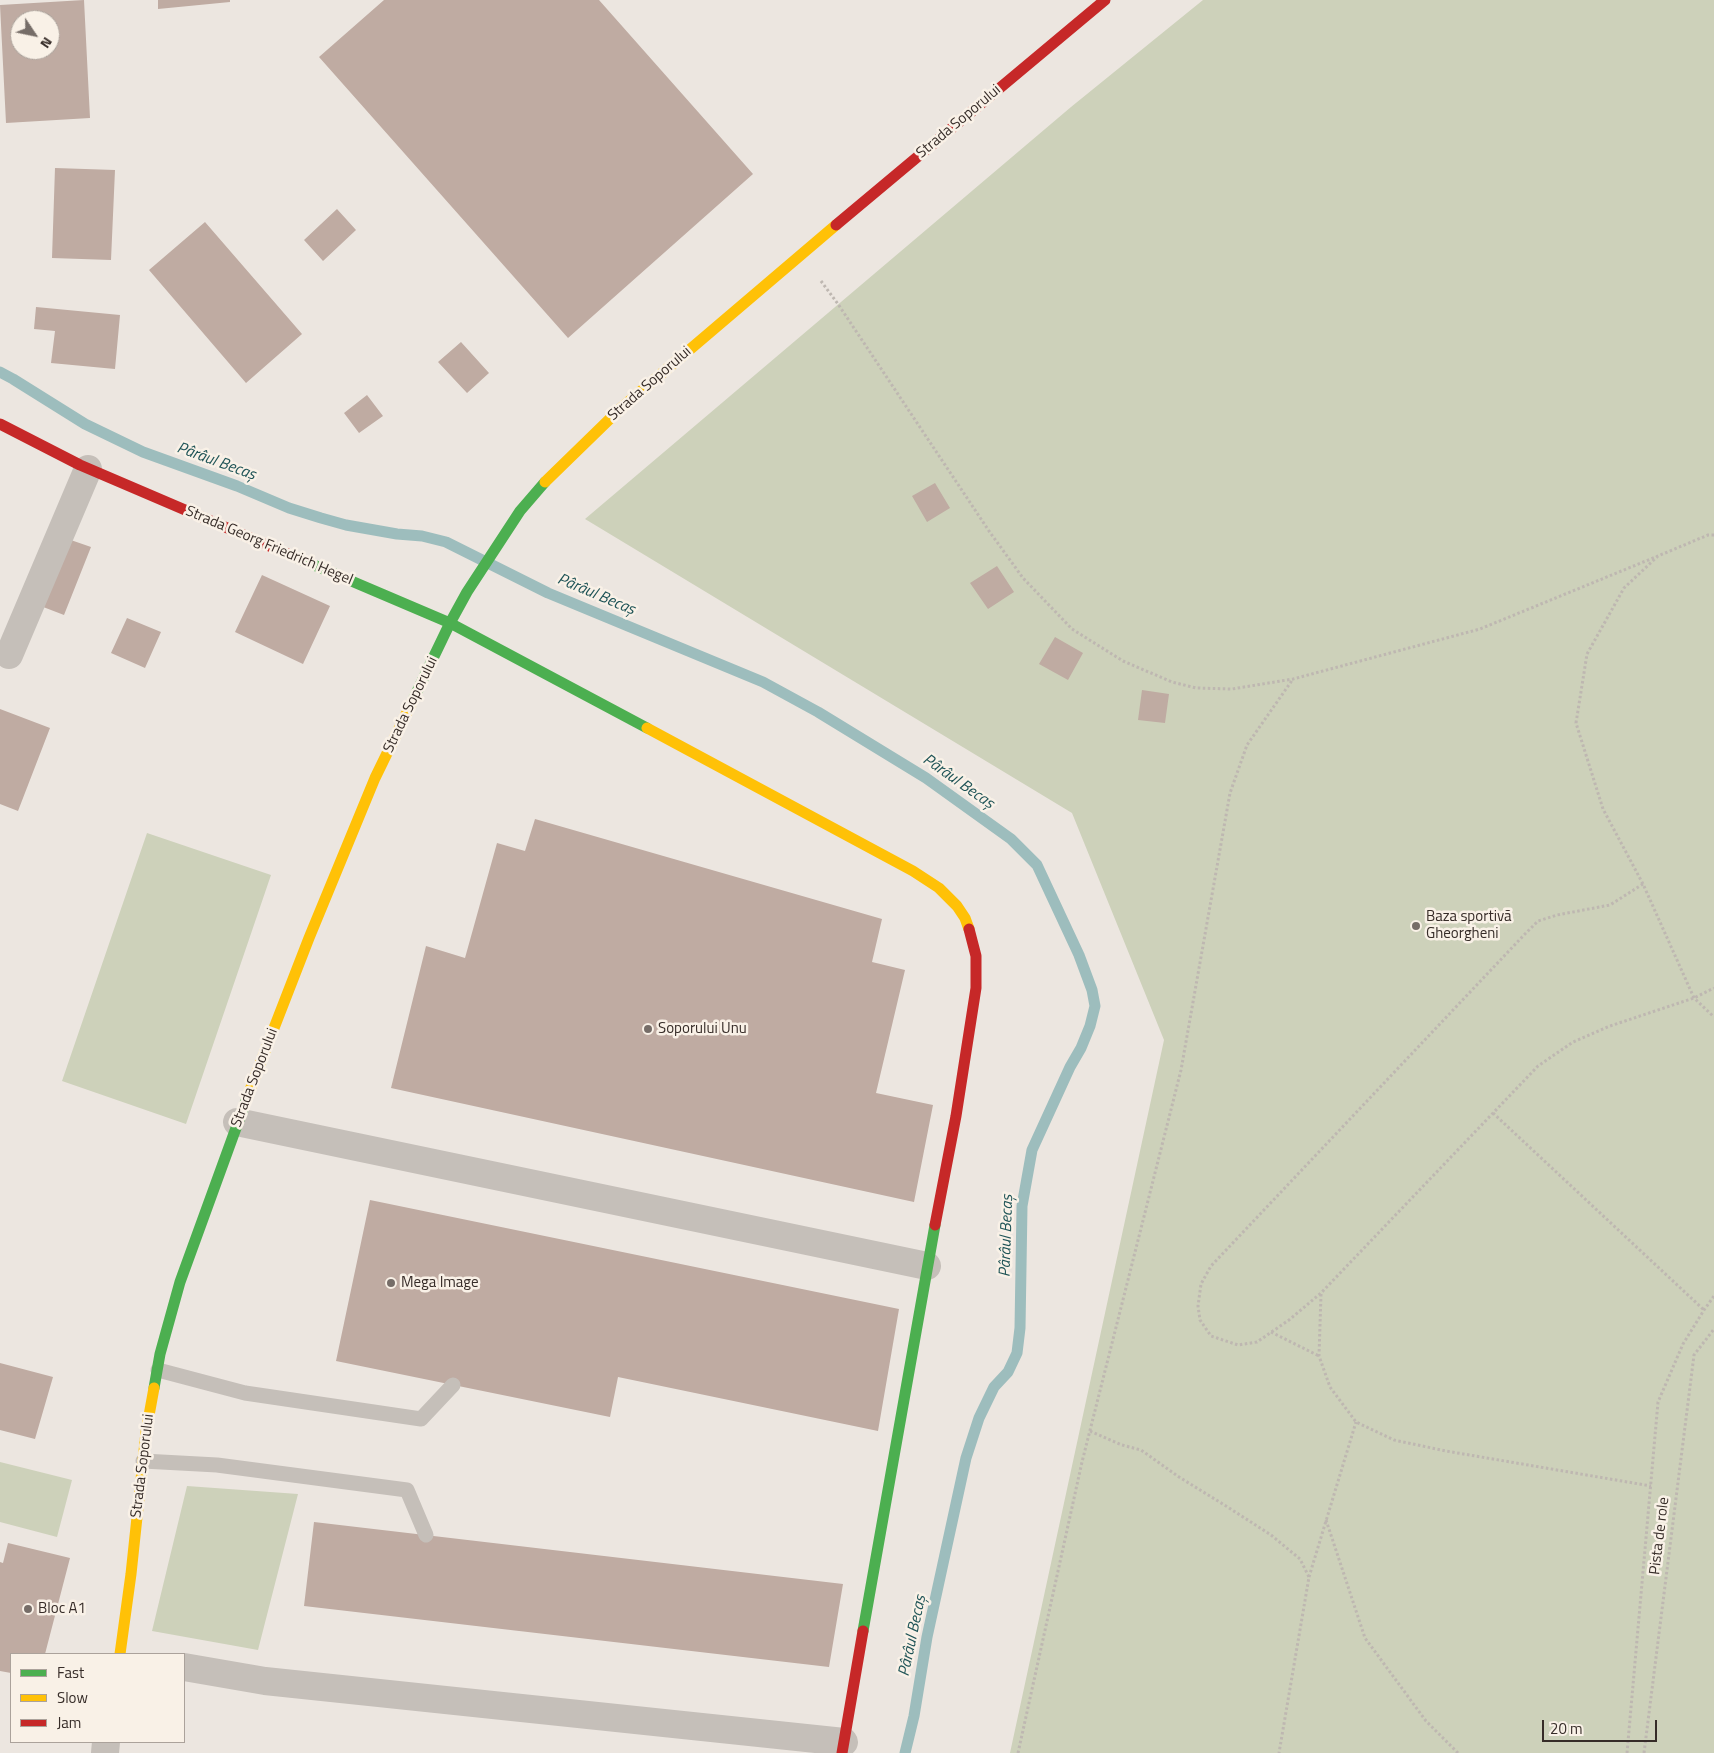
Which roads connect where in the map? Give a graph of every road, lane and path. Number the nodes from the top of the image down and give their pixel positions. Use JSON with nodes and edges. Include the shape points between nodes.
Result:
{"nodes":[{"id":1,"x":1105,"y":0,"type":"edge"},
{"id":2,"x":816,"y":275,"type":"dead end"},
{"id":3,"x":0,"y":424,"type":"edge"},
{"id":4,"x":88,"y":469,"type":"junction"},
{"id":5,"x":1714,"y":535,"type":"edge"},
{"id":6,"x":1658,"y":556,"type":"junction"},
{"id":7,"x":450,"y":623,"type":"junction"},
{"id":8,"x":9,"y":655,"type":"dead end"},
{"id":9,"x":1293,"y":679,"type":"junction"},
{"id":10,"x":1644,"y":884,"type":"junction"},
{"id":11,"x":1714,"y":988,"type":"edge"},
{"id":12,"x":1694,"y":998,"type":"junction"},
{"id":13,"x":1714,"y":1017,"type":"edge"},
{"id":14,"x":1493,"y":1113,"type":"junction"},
{"id":15,"x":237,"y":1122,"type":"junction"},
{"id":16,"x":927,"y":1266,"type":"junction"},
{"id":17,"x":1321,"y":1293,"type":"junction"},
{"id":18,"x":1714,"y":1296,"type":"edge"},
{"id":19,"x":1704,"y":1310,"type":"junction"},
{"id":20,"x":1714,"y":1329,"type":"edge"},
{"id":21,"x":1271,"y":1332,"type":"junction"},
{"id":22,"x":1320,"y":1356,"type":"junction"},
{"id":23,"x":158,"y":1370,"type":"junction"},
{"id":24,"x":454,"y":1385,"type":"dead end"},
{"id":25,"x":1356,"y":1422,"type":"junction"},
{"id":26,"x":1090,"y":1430,"type":"junction"},
{"id":27,"x":143,"y":1461,"type":"junction"},
{"id":28,"x":1651,"y":1486,"type":"junction"},
{"id":29,"x":1326,"y":1520,"type":"junction"},
{"id":30,"x":426,"y":1535,"type":"dead end"},
{"id":31,"x":1309,"y":1577,"type":"junction"},
{"id":32,"x":120,"y":1653,"type":"edge"},
{"id":33,"x":185,"y":1667,"type":"edge"},
{"id":34,"x":843,"y":1748,"type":"edge"},
{"id":35,"x":1018,"y":1753,"type":"edge"},
{"id":36,"x":1279,"y":1753,"type":"edge"},
{"id":37,"x":1458,"y":1753,"type":"edge"},
{"id":38,"x":1627,"y":1753,"type":"edge"},
{"id":39,"x":1644,"y":1753,"type":"edge"}],
"edges":[{"from":1,"to":7,"type":"street","name":"Strada Soporului","via":[[620,409],[550,476],[520,511]]},
{"from":2,"to":9,"type":"path","via":[[989,531],[1023,578],[1072,629],[1123,661],[1172,682],[1196,688],[1232,689]]},
{"from":3,"to":4,"type":"street","name":"Strada Georg Friedrich Hegel"},
{"from":4,"to":7,"type":"street","name":"Strada Georg Friedrich Hegel"},
{"from":4,"to":8,"type":"street"},
{"from":5,"to":6,"type":"path"},
{"from":6,"to":9,"type":"path","via":[[1480,629]]},
{"from":6,"to":10,"type":"path","via":[[1624,588],[1587,654],[1576,723],[1603,808]]},
{"from":7,"to":15,"type":"street","name":"Strada Soporului","via":[[375,778]]},
{"from":7,"to":16,"type":"street","name":"Strada Georg Friedrich Hegel","via":[[913,871],[939,888],[961,912],[974,942],[976,988],[956,1116]]},
{"from":9,"to":26,"type":"path","via":[[1247,746],[1230,793],[1181,1070]]},
{"from":10,"to":12,"type":"path"},
{"from":10,"to":21,"type":"path","via":[[1610,905],[1538,921],[1211,1266],[1201,1284],[1198,1306],[1200,1320],[1211,1336],[1238,1345],[1257,1342]]},
{"from":11,"to":12,"type":"path"},
{"from":12,"to":13,"type":"path"},
{"from":12,"to":14,"type":"path","via":[[1573,1042],[1538,1066]]},
{"from":14,"to":17,"type":"path"},
{"from":14,"to":19,"type":"path"},
{"from":15,"to":16,"type":"street"},
{"from":15,"to":23,"type":"street","name":"Strada Soporului","via":[[180,1282]]},
{"from":16,"to":34,"type":"street","name":"Strada Georg Friedrich Hegel"},
{"from":17,"to":21,"type":"path"},
{"from":17,"to":22,"type":"path"},
{"from":18,"to":19,"type":"path"},
{"from":19,"to":28,"type":"path","via":[[1683,1344],[1658,1402]]},
{"from":20,"to":39,"type":"path","name":"Pista de role","via":[[1694,1355]]},
{"from":21,"to":22,"type":"path"},
{"from":22,"to":25,"type":"path","via":[[1330,1388]]},
{"from":23,"to":24,"type":"lane","via":[[246,1393],[421,1419]]},
{"from":23,"to":27,"type":"street","name":"Strada Soporului"},
{"from":25,"to":28,"type":"path","via":[[1394,1440]]},
{"from":25,"to":29,"type":"path"},
{"from":26,"to":31,"type":"path","via":[[1141,1450],[1271,1535],[1300,1560]]},
{"from":26,"to":35,"type":"path"},
{"from":27,"to":30,"type":"lane","via":[[217,1465],[407,1490]]},
{"from":27,"to":32,"type":"street","name":"Strada Soporului"},
{"from":28,"to":38,"type":"path"},
{"from":29,"to":31,"type":"path"},
{"from":29,"to":37,"type":"path","via":[[1365,1638],[1426,1721]]},
{"from":31,"to":36,"type":"path"},
{"from":33,"to":34,"type":"street","via":[[265,1681]]}]}
